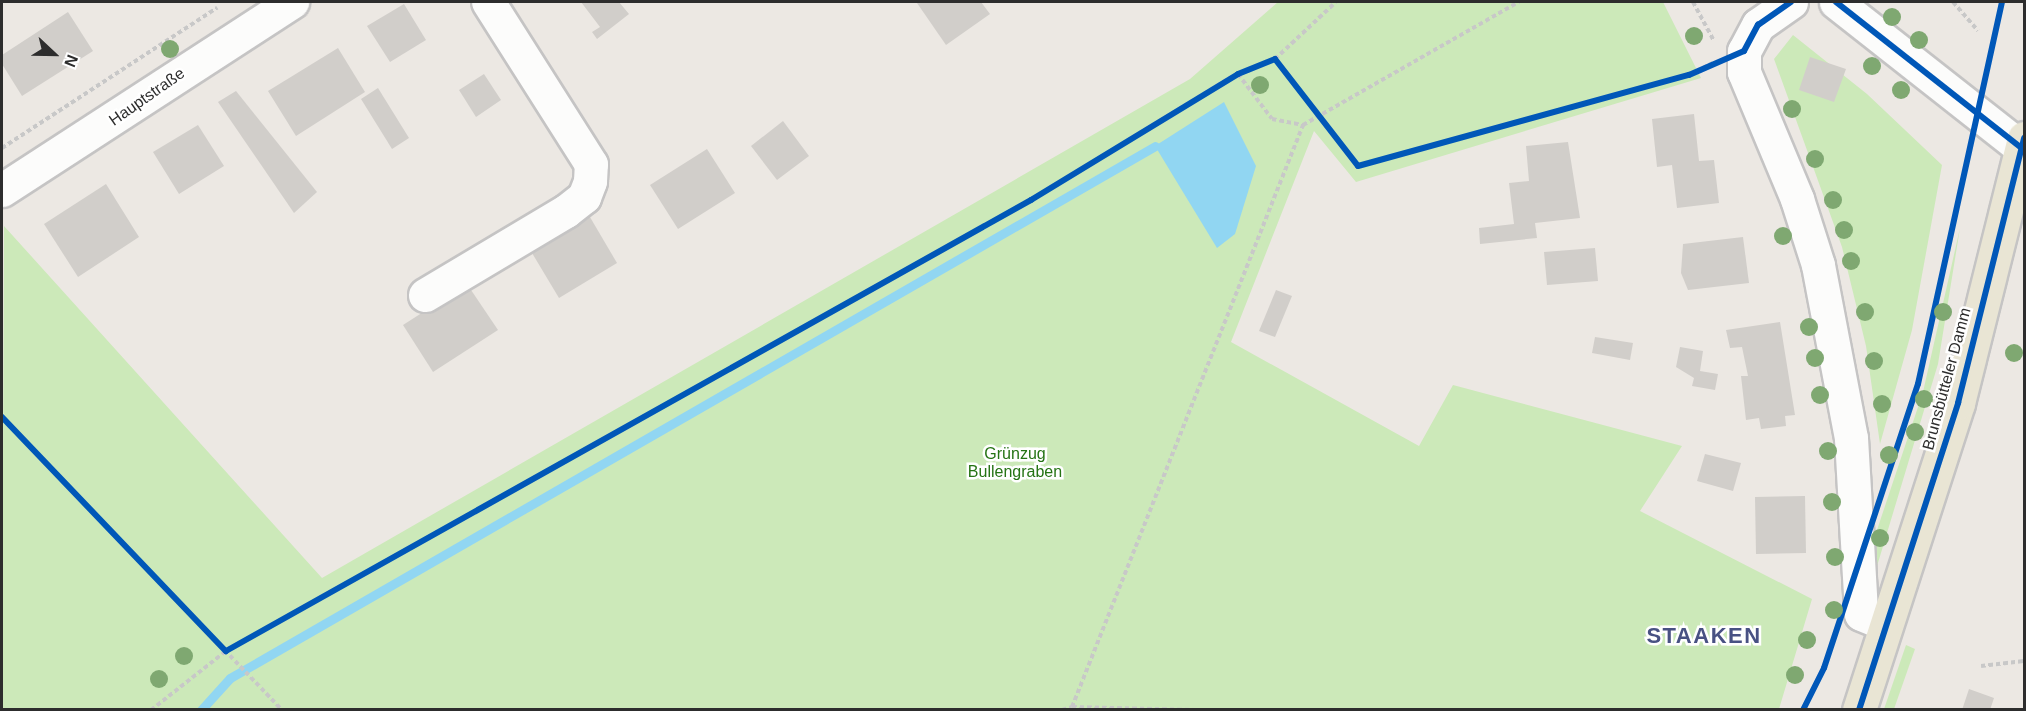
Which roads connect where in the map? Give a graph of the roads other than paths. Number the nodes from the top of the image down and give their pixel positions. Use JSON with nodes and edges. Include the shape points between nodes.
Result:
{"nodes":[{"id":1,"x":292,"y":2,"type":"edge"},
{"id":2,"x":488,"y":2,"type":"edge"},
{"id":3,"x":1791,"y":2,"type":"edge"},
{"id":4,"x":1836,"y":2,"type":"edge"},
{"id":5,"x":2024,"y":145,"type":"edge"},
{"id":6,"x":2,"y":190,"type":"edge"},
{"id":7,"x":426,"y":295,"type":"dead end"},
{"id":8,"x":1886,"y":624,"type":"junction"},
{"id":9,"x":1859,"y":710,"type":"edge"}],
"edges":[{"from":1,"to":6,"type":"street","name":"Hauptstraße"},
{"from":2,"to":7,"type":"street","via":[[591,164],[591,181],[584,197],[566,211]]},
{"from":3,"to":8,"type":"street","via":[[1758,25],[1733,54],[1797,199],[1836,342],[1851,438],[1861,615]]},
{"from":4,"to":5,"type":"street"},
{"from":5,"to":8,"type":"main road","name":"Brunsbütteler Damm","via":[[1958,404]]},
{"from":8,"to":9,"type":"main road","name":"Brunsbütteler Damm"}]}
